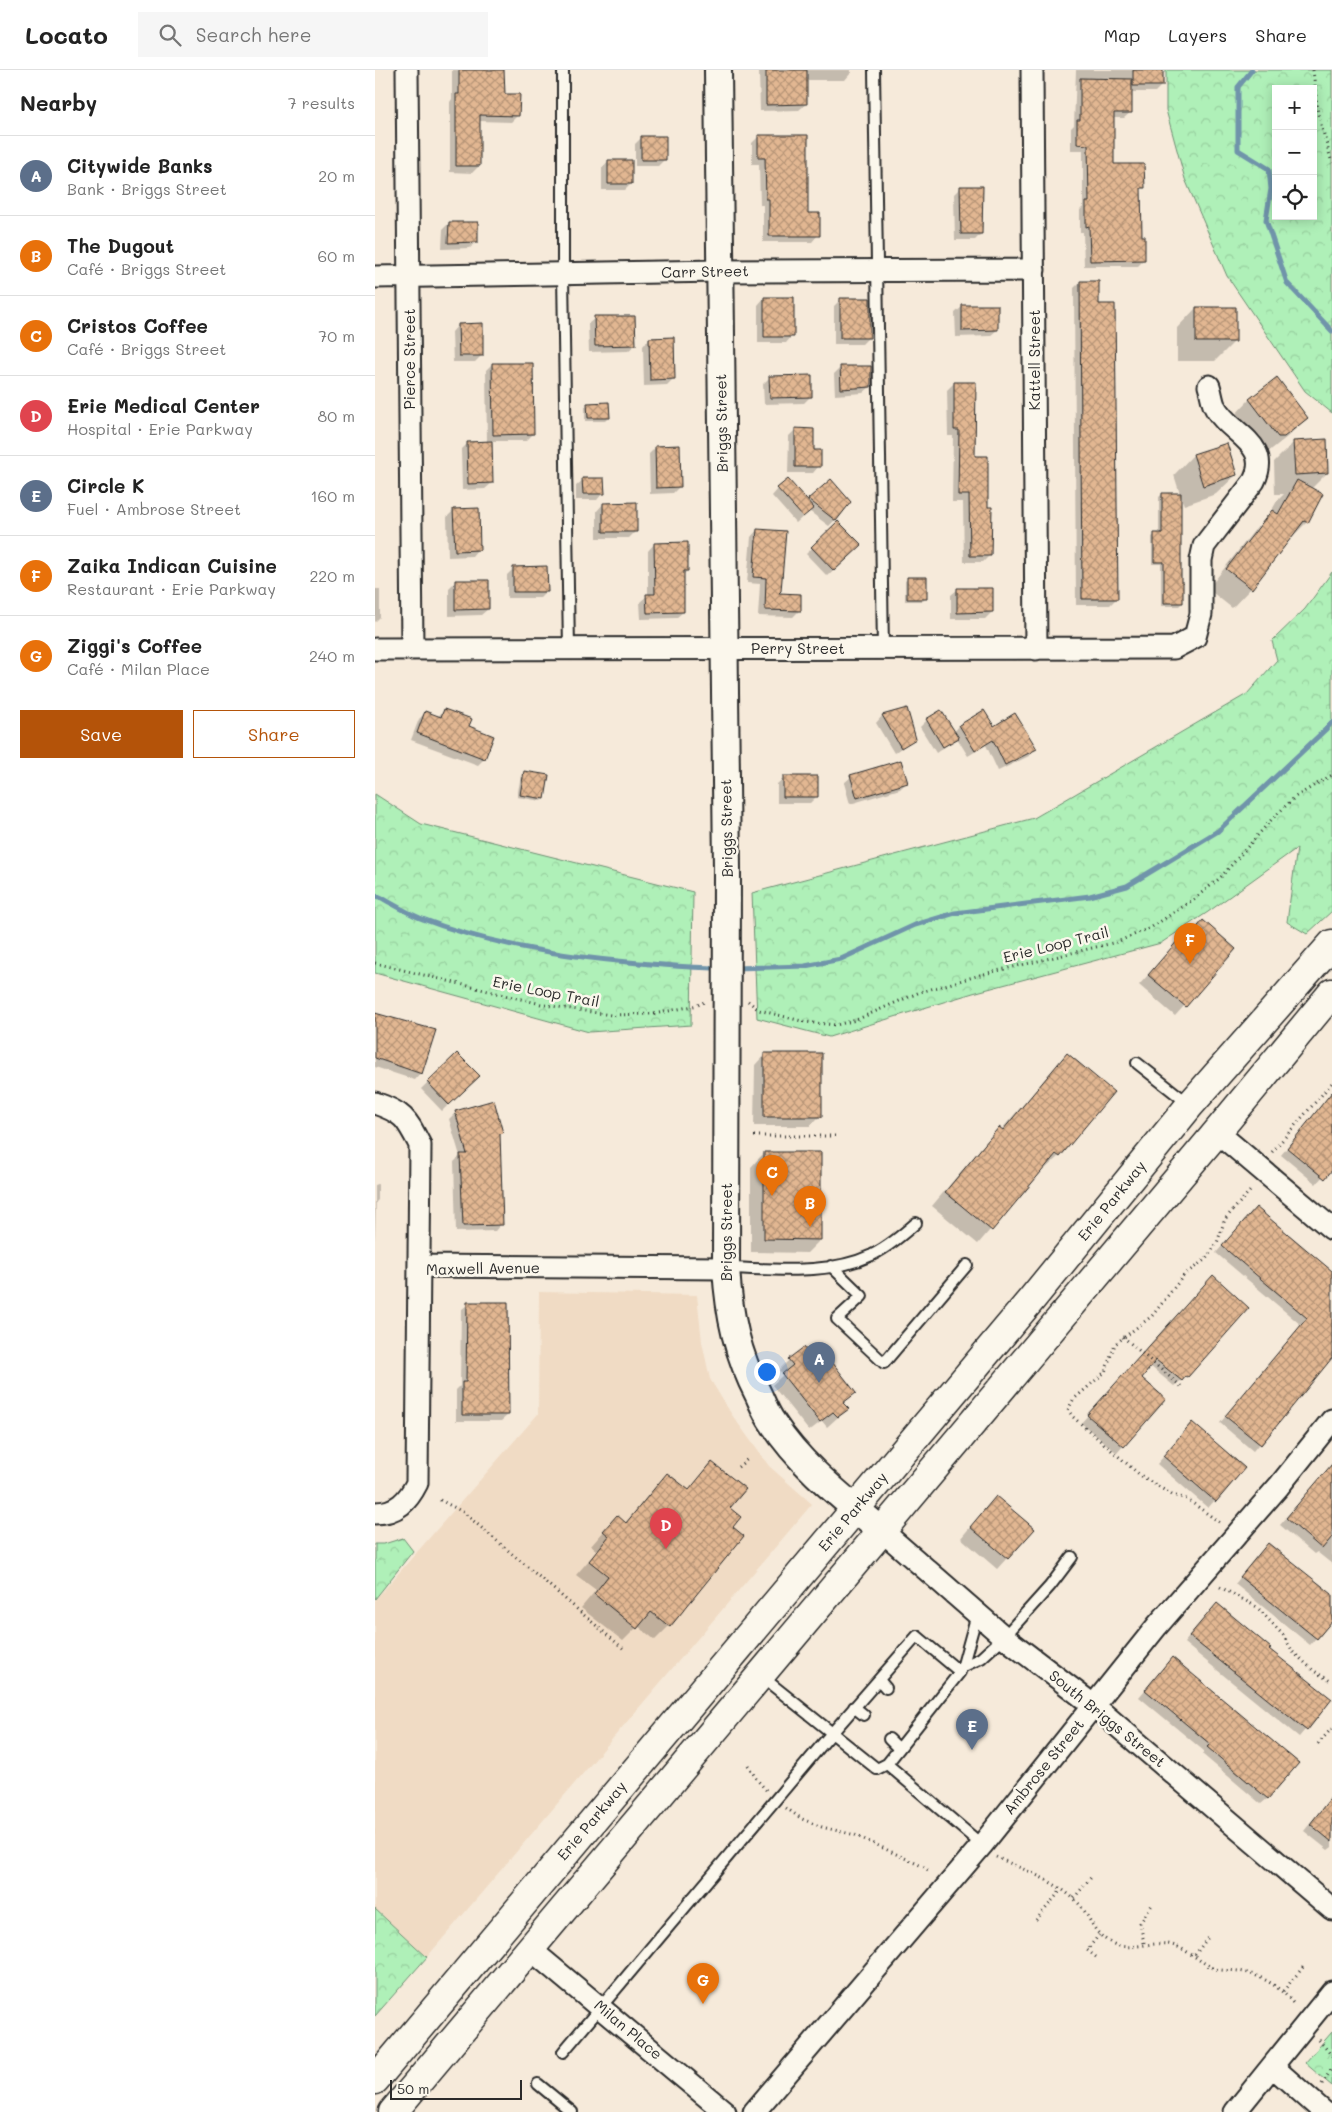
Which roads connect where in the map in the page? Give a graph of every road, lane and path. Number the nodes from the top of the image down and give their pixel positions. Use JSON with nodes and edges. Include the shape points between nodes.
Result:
{"nodes":[{"id":1,"x":407,"y":70,"type":"edge"},
{"id":2,"x":563,"y":70,"type":"edge"},
{"id":3,"x":718,"y":70,"type":"edge"},
{"id":4,"x":874,"y":70,"type":"edge"},
{"id":5,"x":1032,"y":70,"type":"edge"},
{"id":6,"x":1313,"y":70,"type":"edge"},
{"id":7,"x":1332,"y":163,"type":"edge"},
{"id":8,"x":876,"y":270,"type":"junction"},
{"id":9,"x":1034,"y":270,"type":"junction"},
{"id":10,"x":719,"y":271,"type":"junction"},
{"id":11,"x":563,"y":275,"type":"junction"},
{"id":12,"x":409,"y":276,"type":"junction"},
{"id":13,"x":375,"y":277,"type":"edge"},
{"id":14,"x":1209,"y":386,"type":"dead end"},
{"id":15,"x":569,"y":648,"type":"junction"},
{"id":16,"x":724,"y":648,"type":"junction"},
{"id":17,"x":375,"y":649,"type":"edge"},
{"id":18,"x":412,"y":649,"type":"junction"},
{"id":19,"x":883,"y":649,"type":"junction"},
{"id":20,"x":1036,"y":649,"type":"junction"},
{"id":21,"x":1332,"y":775,"type":"edge"},
{"id":22,"x":1332,"y":944,"type":"edge"},
{"id":23,"x":375,"y":963,"type":"edge"},
{"id":24,"x":1332,"y":992,"type":"edge"},
{"id":25,"x":727,"y":997,"type":"junction"},
{"id":26,"x":1137,"y":1063,"type":"dead end"},
{"id":27,"x":1332,"y":1083,"type":"edge"},
{"id":28,"x":375,"y":1103,"type":"edge"},
{"id":29,"x":1190,"y":1105,"type":"junction"},
{"id":30,"x":1217,"y":1132,"type":"junction"},
{"id":31,"x":754,"y":1136,"type":"dead end"},
{"id":32,"x":836,"y":1136,"type":"dead end"},
{"id":33,"x":1272,"y":1152,"type":"dead end"},
{"id":34,"x":1249,"y":1191,"type":"dead end"},
{"id":35,"x":915,"y":1223,"type":"dead end"},
{"id":36,"x":1332,"y":1229,"type":"edge"},
{"id":37,"x":420,"y":1266,"type":"junction"},
{"id":38,"x":831,"y":1266,"type":"junction"},
{"id":39,"x":967,"y":1266,"type":"dead end"},
{"id":40,"x":726,"y":1268,"type":"junction"},
{"id":41,"x":1123,"y":1337,"type":"junction"},
{"id":42,"x":1183,"y":1388,"type":"dead end"},
{"id":43,"x":1332,"y":1420,"type":"edge"},
{"id":44,"x":749,"y":1458,"type":"dead end"},
{"id":45,"x":738,"y":1467,"type":"dead end"},
{"id":46,"x":440,"y":1500,"type":"dead end"},
{"id":47,"x":855,"y":1508,"type":"junction"},
{"id":48,"x":375,"y":1513,"type":"edge"},
{"id":49,"x":1219,"y":1522,"type":"dead end"},
{"id":50,"x":881,"y":1530,"type":"junction"},
{"id":51,"x":1072,"y":1557,"type":"dead end"},
{"id":52,"x":1221,"y":1587,"type":"dead end"},
{"id":53,"x":977,"y":1614,"type":"junction"},
{"id":54,"x":1004,"y":1637,"type":"junction"},
{"id":55,"x":625,"y":1650,"type":"dead end"},
{"id":56,"x":962,"y":1669,"type":"junction"},
{"id":57,"x":760,"y":1675,"type":"junction"},
{"id":58,"x":879,"y":1680,"type":"junction"},
{"id":59,"x":1332,"y":1682,"type":"edge"},
{"id":60,"x":887,"y":1688,"type":"dead end"},
{"id":61,"x":1093,"y":1705,"type":"junction"},
{"id":62,"x":855,"y":1707,"type":"junction"},
{"id":63,"x":913,"y":1712,"type":"dead end"},
{"id":64,"x":864,"y":1715,"type":"dead end"},
{"id":65,"x":922,"y":1720,"type":"junction"},
{"id":66,"x":1332,"y":1728,"type":"edge"},
{"id":67,"x":832,"y":1733,"type":"junction"},
{"id":68,"x":889,"y":1739,"type":"dead end"},
{"id":69,"x":1318,"y":1744,"type":"dead end"},
{"id":70,"x":899,"y":1749,"type":"junction"},
{"id":71,"x":887,"y":1764,"type":"junction"},
{"id":72,"x":748,"y":1766,"type":"dead end"},
{"id":73,"x":769,"y":1793,"type":"dead end"},
{"id":74,"x":785,"y":1808,"type":"dead end"},
{"id":75,"x":989,"y":1851,"type":"junction"},
{"id":76,"x":930,"y":1872,"type":"dead end"},
{"id":77,"x":1093,"y":1875,"type":"dead end"},
{"id":78,"x":1061,"y":1890,"type":"junction"},
{"id":79,"x":1074,"y":1898,"type":"junction"},
{"id":80,"x":1152,"y":1905,"type":"dead end"},
{"id":81,"x":1332,"y":1909,"type":"edge"},
{"id":82,"x":1036,"y":1920,"type":"dead end"},
{"id":83,"x":1099,"y":1935,"type":"junction"},
{"id":84,"x":1209,"y":1936,"type":"dead end"},
{"id":85,"x":1144,"y":1944,"type":"junction"},
{"id":86,"x":530,"y":1949,"type":"junction"},
{"id":87,"x":1195,"y":1955,"type":"junction"},
{"id":88,"x":1096,"y":1957,"type":"dead end"},
{"id":89,"x":1305,"y":1965,"type":"dead end"},
{"id":90,"x":1283,"y":1991,"type":"junction"},
{"id":91,"x":1332,"y":1992,"type":"edge"},
{"id":92,"x":1293,"y":2003,"type":"dead end"},
{"id":93,"x":600,"y":2007,"type":"junction"},
{"id":94,"x":1319,"y":2040,"type":"dead end"},
{"id":95,"x":563,"y":2052,"type":"dead end"},
{"id":96,"x":1332,"y":2056,"type":"edge"},
{"id":97,"x":1273,"y":2067,"type":"junction"},
{"id":98,"x":1332,"y":2068,"type":"edge"},
{"id":99,"x":375,"y":2080,"type":"edge"},
{"id":100,"x":538,"y":2084,"type":"dead end"},
{"id":101,"x":1322,"y":2084,"type":"dead end"},
{"id":102,"x":393,"y":2112,"type":"edge"},
{"id":103,"x":572,"y":2112,"type":"edge"},
{"id":104,"x":725,"y":2112,"type":"edge"},
{"id":105,"x":754,"y":2112,"type":"edge"},
{"id":106,"x":1235,"y":2112,"type":"edge"},
{"id":107,"x":1324,"y":2112,"type":"edge"}],
"edges":[{"from":1,"to":12,"type":"street","name":"Pierce Street"},
{"from":2,"to":11,"type":"lane"},
{"from":3,"to":10,"type":"street","name":"Briggs Street"},
{"from":4,"to":8,"type":"lane"},
{"from":5,"to":9,"type":"street","name":"Kattell Street"},
{"from":6,"to":7,"type":"path","via":[[1318,114]]},
{"from":8,"to":9,"type":"street","name":"Carr Street"},
{"from":8,"to":10,"type":"street","name":"Carr Street"},
{"from":8,"to":19,"type":"lane"},
{"from":9,"to":20,"type":"street","name":"Kattell Street"},
{"from":10,"to":11,"type":"street","name":"Carr Street"},
{"from":10,"to":16,"type":"street","name":"Briggs Street"},
{"from":11,"to":12,"type":"street","name":"Carr Street"},
{"from":11,"to":15,"type":"lane"},
{"from":12,"to":13,"type":"street","name":"Carr Street"},
{"from":12,"to":18,"type":"street","name":"Pierce Street"},
{"from":14,"to":20,"type":"street","name":"Perry Street","via":[[1214,406],[1254,448],[1258,472],[1204,546],[1201,614],[1195,637],[1174,648]]},
{"from":15,"to":16,"type":"street","name":"Perry Street"},
{"from":15,"to":18,"type":"street","name":"Perry Street"},
{"from":16,"to":19,"type":"street","name":"Perry Street"},
{"from":16,"to":25,"type":"street","name":"Briggs Street"},
{"from":17,"to":18,"type":"street","name":"Perry Street"},
{"from":19,"to":20,"type":"street","name":"Perry Street"},
{"from":21,"to":25,"type":"path","name":"Erie Loop Trail","via":[[1295,798],[1220,878],[1194,899],[1152,927],[1117,942],[920,992],[856,1020],[836,1025],[805,1022],[759,1010],[748,1001]]},
{"from":22,"to":29,"type":"main road","name":"Erie Parkway"},
{"from":23,"to":25,"type":"path","name":"Erie Loop Trail","via":[[545,1005],[611,1015],[654,1014]]},
{"from":24,"to":30,"type":"main road"},
{"from":25,"to":40,"type":"street","name":"Briggs Street"},
{"from":26,"to":29,"type":"lane"},
{"from":27,"to":33,"type":"path"},
{"from":28,"to":37,"type":"street","via":[[406,1118],[420,1145]]},
{"from":29,"to":47,"type":"main road","name":"Erie Parkway"},
{"from":30,"to":36,"type":"street"},
{"from":30,"to":50,"type":"main road"},
{"from":31,"to":32,"type":"path"},
{"from":34,"to":41,"type":"path","via":[[1225,1219],[1217,1243],[1206,1259],[1183,1275],[1151,1316]]},
{"from":35,"to":38,"type":"lane","via":[[872,1255]]},
{"from":37,"to":40,"type":"street","name":"Maxwell Avenue"},
{"from":37,"to":48,"type":"street","name":"Maxwell Avenue","via":[[417,1483],[408,1500],[386,1513]]},
{"from":38,"to":39,"type":"lane","via":[[862,1296],[837,1320],[884,1363]]},
{"from":38,"to":40,"type":"lane","via":[[803,1270]]},
{"from":40,"to":47,"type":"street","name":"Briggs Street","via":[[738,1349],[773,1423],[798,1454]]},
{"from":41,"to":42,"type":"path"},
{"from":41,"to":49,"type":"path","via":[[1115,1344],[1105,1372],[1073,1400],[1068,1410],[1141,1475],[1172,1494],[1187,1499]]},
{"from":43,"to":61,"type":"street","name":"Ambrose Street"},
{"from":44,"to":45,"type":"path"},
{"from":46,"to":55,"type":"path","via":[[463,1512]]},
{"from":47,"to":50,"type":"street","name":"Briggs Street"},
{"from":47,"to":99,"type":"main road","name":"Erie Parkway"},
{"from":50,"to":53,"type":"street","name":"South Briggs Street"},
{"from":50,"to":57,"type":"main road"},
{"from":51,"to":54,"type":"lane"},
{"from":52,"to":59,"type":"path","via":[[1257,1607],[1283,1635],[1293,1652],[1313,1671]]},
{"from":53,"to":54,"type":"street","name":"South Briggs Street"},
{"from":53,"to":56,"type":"lane"},
{"from":54,"to":56,"type":"lane","via":[[981,1658]]},
{"from":54,"to":61,"type":"street","name":"South Briggs Street"},
{"from":56,"to":58,"type":"lane","via":[[917,1636],[900,1663]]},
{"from":56,"to":65,"type":"lane","via":[[937,1693]]},
{"from":57,"to":67,"type":"lane"},
{"from":57,"to":86,"type":"main road"},
{"from":58,"to":60,"type":"lane"},
{"from":58,"to":62,"type":"lane"},
{"from":61,"to":75,"type":"street","name":"Ambrose Street"},
{"from":61,"to":81,"type":"street","name":"South Briggs Street"},
{"from":62,"to":64,"type":"lane"},
{"from":62,"to":67,"type":"lane"},
{"from":63,"to":65,"type":"lane"},
{"from":65,"to":70,"type":"lane"},
{"from":66,"to":69,"type":"path"},
{"from":67,"to":71,"type":"lane","via":[[877,1769]]},
{"from":67,"to":93,"type":"lane"},
{"from":68,"to":70,"type":"lane"},
{"from":70,"to":71,"type":"lane"},
{"from":71,"to":75,"type":"lane"},
{"from":72,"to":73,"type":"path"},
{"from":74,"to":76,"type":"path","via":[[822,1827],[855,1835]]},
{"from":75,"to":78,"type":"path"},
{"from":75,"to":105,"type":"street","name":"Ambrose Street"},
{"from":77,"to":79,"type":"path"},
{"from":78,"to":79,"type":"path"},
{"from":78,"to":82,"type":"path"},
{"from":79,"to":83,"type":"path"},
{"from":80,"to":85,"type":"path","via":[[1141,1923]]},
{"from":83,"to":85,"type":"path","via":[[1117,1945],[1131,1947]]},
{"from":83,"to":88,"type":"path","via":[[1087,1950]]},
{"from":84,"to":87,"type":"path"},
{"from":85,"to":87,"type":"path","via":[[1170,1944]]},
{"from":86,"to":93,"type":"street","name":"Milan Place"},
{"from":86,"to":102,"type":"main road"},
{"from":87,"to":90,"type":"path","via":[[1215,1969],[1240,1971],[1259,1977]]},
{"from":89,"to":90,"type":"path"},
{"from":90,"to":92,"type":"path"},
{"from":91,"to":97,"type":"street"},
{"from":93,"to":95,"type":"lane"},
{"from":93,"to":104,"type":"street","name":"Milan Place"},
{"from":94,"to":96,"type":"path"},
{"from":97,"to":106,"type":"street"},
{"from":97,"to":107,"type":"street"},
{"from":98,"to":101,"type":"path"},
{"from":100,"to":103,"type":"lane"}]}
